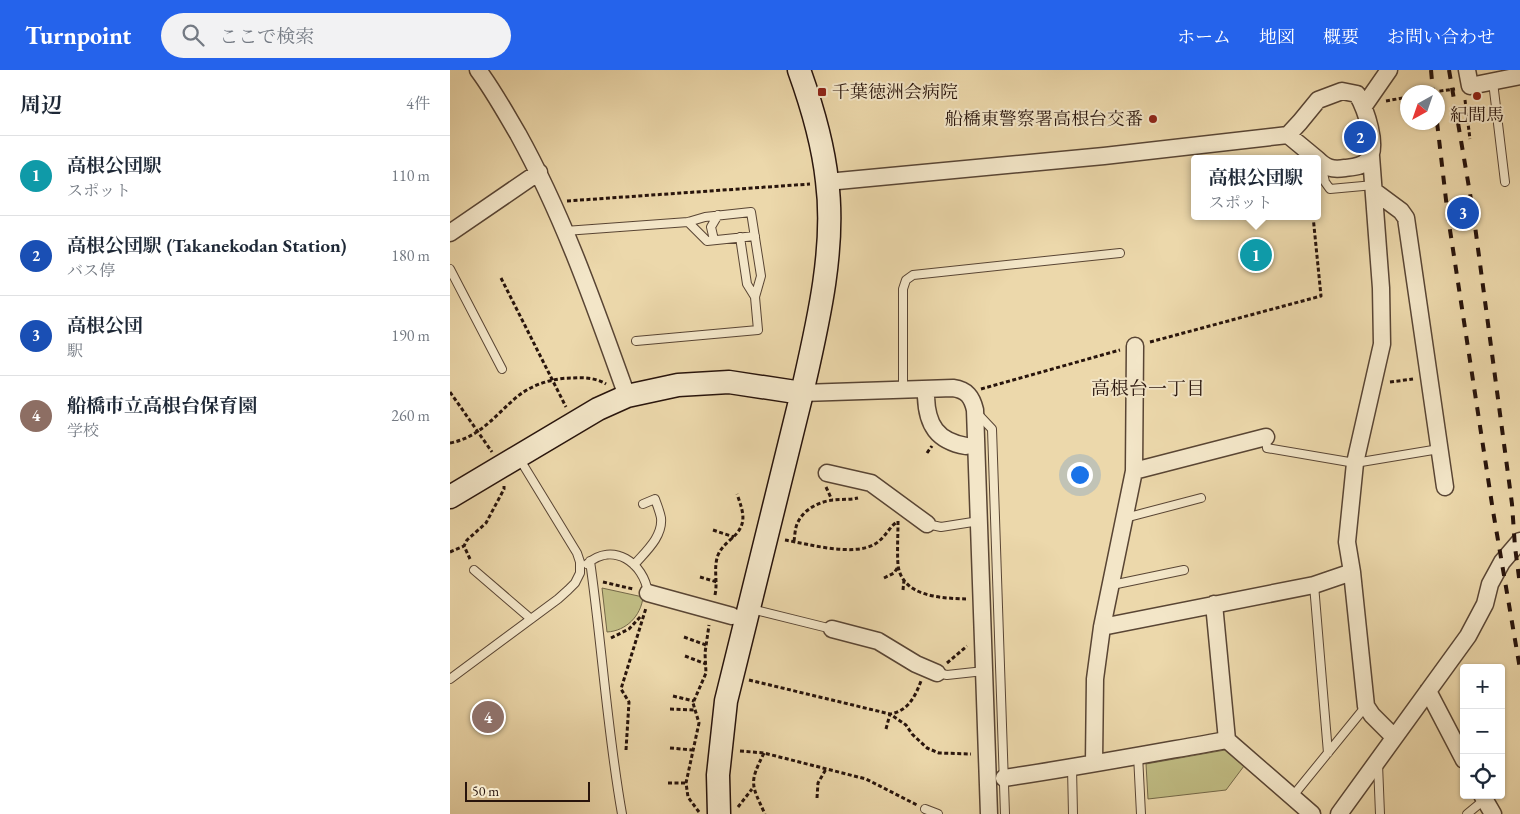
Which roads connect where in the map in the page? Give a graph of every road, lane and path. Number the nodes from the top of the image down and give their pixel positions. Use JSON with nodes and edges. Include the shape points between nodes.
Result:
{"nodes":[{"id":1,"x":478,"y":70,"type":"edge"},
{"id":2,"x":799,"y":70,"type":"edge"},
{"id":3,"x":1389,"y":70,"type":"edge"},
{"id":4,"x":1467,"y":70,"type":"edge"},
{"id":5,"x":1514,"y":75,"type":"edge"},
{"id":6,"x":1492,"y":82,"type":"junction"},
{"id":7,"x":1467,"y":87,"type":"junction"},
{"id":8,"x":1445,"y":90,"type":"edge"},
{"id":9,"x":1400,"y":98,"type":"edge"},
{"id":10,"x":1361,"y":100,"type":"junction"},
{"id":11,"x":1386,"y":101,"type":"dead end"},
{"id":12,"x":1300,"y":122,"type":"junction"},
{"id":13,"x":1288,"y":135,"type":"junction"},
{"id":14,"x":1470,"y":139,"type":"dead end"},
{"id":15,"x":1312,"y":155,"type":"edge"},
{"id":16,"x":1314,"y":155,"type":"edge"},
{"id":17,"x":1371,"y":156,"type":"junction"},
{"id":18,"x":1321,"y":163,"type":"edge"},
{"id":19,"x":1321,"y":171,"type":"edge"},
{"id":20,"x":539,"y":172,"type":"junction"},
{"id":21,"x":1504,"y":182,"type":"dead end"},
{"id":22,"x":819,"y":183,"type":"junction"},
{"id":23,"x":1374,"y":188,"type":"junction"},
{"id":24,"x":567,"y":201,"type":"dead end"},
{"id":25,"x":718,"y":215,"type":"junction"},
{"id":26,"x":1313,"y":220,"type":"edge"},
{"id":27,"x":688,"y":222,"type":"junction"},
{"id":28,"x":564,"y":231,"type":"junction"},
{"id":29,"x":450,"y":233,"type":"edge"},
{"id":30,"x":755,"y":236,"type":"junction"},
{"id":31,"x":740,"y":237,"type":"junction"},
{"id":32,"x":714,"y":240,"type":"junction"},
{"id":33,"x":1120,"y":253,"type":"dead end"},
{"id":34,"x":450,"y":269,"type":"edge"},
{"id":35,"x":501,"y":278,"type":"dead end"},
{"id":36,"x":755,"y":297,"type":"junction"},
{"id":37,"x":636,"y":341,"type":"dead end"},
{"id":38,"x":1135,"y":346,"type":"junction"},
{"id":39,"x":502,"y":369,"type":"dead end"},
{"id":40,"x":1429,"y":376,"type":"junction"},
{"id":41,"x":552,"y":380,"type":"junction"},
{"id":42,"x":1373,"y":385,"type":"junction"},
{"id":43,"x":902,"y":390,"type":"junction"},
{"id":44,"x":976,"y":390,"type":"dead end"},
{"id":45,"x":618,"y":391,"type":"junction"},
{"id":46,"x":450,"y":392,"type":"edge"},
{"id":47,"x":802,"y":393,"type":"junction"},
{"id":48,"x":926,"y":397,"type":"dead end"},
{"id":49,"x":974,"y":410,"type":"junction"},
{"id":50,"x":570,"y":414,"type":"dead end"},
{"id":51,"x":478,"y":432,"type":"junction"},
{"id":52,"x":1266,"y":437,"type":"joint"},
{"id":53,"x":450,"y":443,"type":"edge"},
{"id":54,"x":966,"y":446,"type":"dead end"},
{"id":55,"x":1439,"y":449,"type":"junction"},
{"id":56,"x":494,"y":454,"type":"dead end"},
{"id":57,"x":519,"y":457,"type":"junction"},
{"id":58,"x":1355,"y":463,"type":"junction"},
{"id":59,"x":1134,"y":471,"type":"junction"},
{"id":60,"x":827,"y":473,"type":"dead end"},
{"id":61,"x":503,"y":484,"type":"dead end"},
{"id":62,"x":871,"y":484,"type":"junction"},
{"id":63,"x":1445,"y":486,"type":"dead end"},
{"id":64,"x":737,"y":494,"type":"dead end"},
{"id":65,"x":450,"y":497,"type":"edge"},
{"id":66,"x":1201,"y":498,"type":"dead end"},
{"id":67,"x":643,"y":504,"type":"dead end"},
{"id":68,"x":898,"y":516,"type":"dead end"},
{"id":69,"x":1125,"y":518,"type":"junction"},
{"id":70,"x":978,"y":521,"type":"junction"},
{"id":71,"x":898,"y":522,"type":"junction"},
{"id":72,"x":927,"y":524,"type":"joint"},
{"id":73,"x":713,"y":530,"type":"dead end"},
{"id":74,"x":734,"y":537,"type":"junction"},
{"id":75,"x":782,"y":539,"type":"dead end"},
{"id":76,"x":794,"y":541,"type":"junction"},
{"id":77,"x":1520,"y":541,"type":"edge"},
{"id":78,"x":464,"y":546,"type":"junction"},
{"id":79,"x":450,"y":552,"type":"edge"},
{"id":80,"x":590,"y":561,"type":"junction"},
{"id":81,"x":634,"y":565,"type":"junction"},
{"id":82,"x":473,"y":566,"type":"joint"},
{"id":83,"x":898,"y":566,"type":"junction"},
{"id":84,"x":1184,"y":570,"type":"dead end"},
{"id":85,"x":1352,"y":572,"type":"junction"},
{"id":86,"x":580,"y":573,"type":"junction"},
{"id":87,"x":700,"y":577,"type":"dead end"},
{"id":88,"x":884,"y":578,"type":"dead end"},
{"id":89,"x":904,"y":579,"type":"junction"},
{"id":90,"x":592,"y":580,"type":"junction"},
{"id":91,"x":717,"y":582,"type":"junction"},
{"id":92,"x":1112,"y":585,"type":"junction"},
{"id":93,"x":1314,"y":585,"type":"junction"},
{"id":94,"x":903,"y":590,"type":"dead end"},
{"id":95,"x":648,"y":593,"type":"junction"},
{"id":96,"x":971,"y":599,"type":"dead end"},
{"id":97,"x":1214,"y":604,"type":"junction"},
{"id":98,"x":711,"y":610,"type":"junction"},
{"id":99,"x":740,"y":612,"type":"junction"},
{"id":100,"x":643,"y":613,"type":"junction"},
{"id":101,"x":531,"y":619,"type":"junction"},
{"id":102,"x":1102,"y":627,"type":"junction"},
{"id":103,"x":832,"y":630,"type":"joint"},
{"id":104,"x":600,"y":637,"type":"junction"},
{"id":105,"x":684,"y":637,"type":"dead end"},
{"id":106,"x":969,"y":642,"type":"dead end"},
{"id":107,"x":706,"y":645,"type":"junction"},
{"id":108,"x":684,"y":656,"type":"dead end"},
{"id":109,"x":706,"y":664,"type":"junction"},
{"id":110,"x":932,"y":671,"type":"junction"},
{"id":111,"x":984,"y":671,"type":"junction"},
{"id":112,"x":450,"y":678,"type":"edge"},
{"id":113,"x":748,"y":680,"type":"dead end"},
{"id":114,"x":1428,"y":691,"type":"junction"},
{"id":115,"x":673,"y":696,"type":"dead end"},
{"id":116,"x":694,"y":700,"type":"junction"},
{"id":117,"x":1366,"y":706,"type":"junction"},
{"id":118,"x":670,"y":709,"type":"dead end"},
{"id":119,"x":694,"y":710,"type":"junction"},
{"id":120,"x":890,"y":714,"type":"junction"},
{"id":121,"x":886,"y":729,"type":"dead end"},
{"id":122,"x":1394,"y":737,"type":"junction"},
{"id":123,"x":1227,"y":740,"type":"junction"},
{"id":124,"x":670,"y":748,"type":"dead end"},
{"id":125,"x":693,"y":750,"type":"junction"},
{"id":126,"x":737,"y":750,"type":"dead end"},
{"id":127,"x":764,"y":753,"type":"junction"},
{"id":128,"x":1328,"y":753,"type":"junction"},
{"id":129,"x":977,"y":754,"type":"dead end"},
{"id":130,"x":1461,"y":754,"type":"edge"},
{"id":131,"x":1138,"y":756,"type":"junction"},
{"id":132,"x":1378,"y":760,"type":"junction"},
{"id":133,"x":1094,"y":762,"type":"junction"},
{"id":134,"x":613,"y":765,"type":"junction"},
{"id":135,"x":1072,"y":768,"type":"junction"},
{"id":136,"x":826,"y":769,"type":"junction"},
{"id":137,"x":1004,"y":778,"type":"junction"},
{"id":138,"x":668,"y":783,"type":"dead end"},
{"id":139,"x":686,"y":783,"type":"junction"},
{"id":140,"x":753,"y":788,"type":"junction"},
{"id":141,"x":1292,"y":797,"type":"junction"},
{"id":142,"x":817,"y":798,"type":"dead end"},
{"id":143,"x":1482,"y":799,"type":"edge"},
{"id":144,"x":1484,"y":799,"type":"edge"},
{"id":145,"x":925,"y":809,"type":"joint"},
{"id":146,"x":728,"y":811,"type":"edge"},
{"id":147,"x":622,"y":814,"type":"edge"},
{"id":148,"x":701,"y":814,"type":"edge"},
{"id":149,"x":765,"y":814,"type":"edge"},
{"id":150,"x":938,"y":814,"type":"edge"},
{"id":151,"x":988,"y":814,"type":"edge"},
{"id":152,"x":1005,"y":814,"type":"edge"},
{"id":153,"x":1073,"y":814,"type":"edge"},
{"id":154,"x":1141,"y":814,"type":"edge"},
{"id":155,"x":1312,"y":814,"type":"edge"},
{"id":156,"x":1338,"y":814,"type":"edge"},
{"id":157,"x":1380,"y":814,"type":"edge"},
{"id":158,"x":1467,"y":814,"type":"edge"},
{"id":159,"x":1493,"y":814,"type":"edge"}],
"edges":[{"from":1,"to":20,"type":"street","via":[[493,90]]},
{"from":2,"to":22,"type":"street","via":[[822,147]]},
{"from":3,"to":10,"type":"street"},
{"from":4,"to":7,"type":"street"},
{"from":5,"to":6,"type":"street"},
{"from":6,"to":7,"type":"street"},
{"from":6,"to":21,"type":"lane"},
{"from":7,"to":8,"type":"path"},
{"from":7,"to":14,"type":"path"},
{"from":9,"to":11,"type":"path"},
{"from":10,"to":12,"type":"street","via":[[1342,91],[1318,100]]},
{"from":10,"to":17,"type":"street","via":[[1372,147]]},
{"from":12,"to":13,"type":"street"},
{"from":12,"to":16,"type":"street","via":[[1303,137]]},
{"from":13,"to":15,"type":"street"},
{"from":13,"to":22,"type":"street"},
{"from":17,"to":18,"type":"street","via":[[1357,167],[1332,170]]},
{"from":17,"to":23,"type":"street"},
{"from":19,"to":23,"type":"lane","via":[[1330,189]]},
{"from":20,"to":28,"type":"street"},
{"from":20,"to":29,"type":"street"},
{"from":22,"to":24,"type":"path"},
{"from":22,"to":47,"type":"street","via":[[829,208],[827,258]]},
{"from":23,"to":40,"type":"street","via":[[1406,218]]},
{"from":23,"to":42,"type":"street","via":[[1382,288],[1382,344]]},
{"from":25,"to":27,"type":"lane"},
{"from":25,"to":30,"type":"lane","via":[[751,212]]},
{"from":25,"to":32,"type":"lane","via":[[711,228]]},
{"from":26,"to":38,"type":"path","via":[[1321,296]]},
{"from":27,"to":28,"type":"lane"},
{"from":27,"to":32,"type":"lane","via":[[708,241]]},
{"from":28,"to":45,"type":"street","via":[[583,273]]},
{"from":30,"to":31,"type":"lane"},
{"from":30,"to":36,"type":"lane","via":[[761,276]]},
{"from":31,"to":32,"type":"lane"},
{"from":31,"to":36,"type":"lane","via":[[747,284]]},
{"from":33,"to":43,"type":"lane","via":[[912,275],[903,289]]},
{"from":34,"to":39,"type":"lane"},
{"from":35,"to":41,"type":"path"},
{"from":36,"to":37,"type":"lane","via":[[758,330]]},
{"from":38,"to":44,"type":"path"},
{"from":38,"to":59,"type":"street"},
{"from":40,"to":42,"type":"path"},
{"from":40,"to":55,"type":"street"},
{"from":41,"to":45,"type":"path","via":[[587,377]]},
{"from":41,"to":50,"type":"path"},
{"from":41,"to":51,"type":"path","via":[[520,394]]},
{"from":42,"to":58,"type":"street"},
{"from":43,"to":47,"type":"street"},
{"from":43,"to":49,"type":"street","via":[[961,389],[972,401]]},
{"from":45,"to":47,"type":"street","via":[[729,382]]},
{"from":45,"to":57,"type":"street","via":[[598,409]]},
{"from":46,"to":51,"type":"path"},
{"from":47,"to":99,"type":"street"},
{"from":48,"to":54,"type":"street","via":[[928,419],[939,435]]},
{"from":49,"to":70,"type":"street"},
{"from":49,"to":137,"type":"lane","via":[[992,429]]},
{"from":51,"to":53,"type":"path"},
{"from":51,"to":56,"type":"path"},
{"from":52,"to":58,"type":"lane","via":[[1267,448]]},
{"from":52,"to":59,"type":"street"},
{"from":55,"to":58,"type":"lane"},
{"from":55,"to":63,"type":"street"},
{"from":57,"to":65,"type":"street"},
{"from":57,"to":86,"type":"lane","via":[[577,553]]},
{"from":58,"to":85,"type":"street","via":[[1347,542]]},
{"from":59,"to":69,"type":"street"},
{"from":60,"to":62,"type":"street"},
{"from":61,"to":78,"type":"path","via":[[504,488],[486,522]]},
{"from":62,"to":72,"type":"street"},
{"from":62,"to":76,"type":"path","via":[[859,497],[817,504],[798,522]]},
{"from":64,"to":74,"type":"path","via":[[743,517],[740,532]]},
{"from":66,"to":69,"type":"lane"},
{"from":67,"to":81,"type":"lane","via":[[655,499],[661,529]]},
{"from":68,"to":71,"type":"path"},
{"from":69,"to":92,"type":"street"},
{"from":70,"to":72,"type":"lane","via":[[941,527]]},
{"from":70,"to":111,"type":"street"},
{"from":71,"to":76,"type":"path","via":[[882,538],[864,549],[846,550]]},
{"from":71,"to":83,"type":"path"},
{"from":73,"to":74,"type":"path"},
{"from":74,"to":91,"type":"path","via":[[722,547],[718,556],[715,566]]},
{"from":75,"to":76,"type":"path"},
{"from":77,"to":114,"type":"street","via":[[1502,562],[1468,636]]},
{"from":78,"to":79,"type":"path"},
{"from":78,"to":82,"type":"path"},
{"from":80,"to":81,"type":"lane","via":[[597,556],[611,554]]},
{"from":80,"to":86,"type":"lane"},
{"from":80,"to":90,"type":"lane"},
{"from":81,"to":95,"type":"lane","via":[[645,579]]},
{"from":82,"to":101,"type":"lane"},
{"from":83,"to":88,"type":"path","via":[[894,573]]},
{"from":83,"to":89,"type":"path"},
{"from":84,"to":92,"type":"lane"},
{"from":85,"to":93,"type":"street"},
{"from":85,"to":117,"type":"street"},
{"from":86,"to":101,"type":"lane","via":[[575,584]]},
{"from":87,"to":91,"type":"path"},
{"from":89,"to":94,"type":"path"},
{"from":89,"to":96,"type":"path","via":[[929,596]]},
{"from":90,"to":95,"type":"path"},
{"from":90,"to":104,"type":"lane"},
{"from":91,"to":98,"type":"path"},
{"from":92,"to":102,"type":"street"},
{"from":93,"to":97,"type":"street"},
{"from":93,"to":128,"type":"lane"},
{"from":95,"to":98,"type":"street"},
{"from":95,"to":100,"type":"path"},
{"from":97,"to":102,"type":"street"},
{"from":97,"to":123,"type":"street"},
{"from":98,"to":99,"type":"street"},
{"from":98,"to":107,"type":"path"},
{"from":99,"to":103,"type":"lane"},
{"from":99,"to":146,"type":"street","via":[[718,775]]},
{"from":100,"to":104,"type":"path","via":[[623,633]]},
{"from":100,"to":134,"type":"path","via":[[621,689],[629,702],[625,757],[622,763]]},
{"from":101,"to":112,"type":"lane"},
{"from":102,"to":133,"type":"street","via":[[1096,679]]},
{"from":103,"to":110,"type":"street","via":[[878,641]]},
{"from":104,"to":134,"type":"lane"},
{"from":105,"to":107,"type":"path"},
{"from":106,"to":110,"type":"path","via":[[960,653],[947,663],[938,664]]},
{"from":107,"to":109,"type":"path"},
{"from":108,"to":109,"type":"path"},
{"from":109,"to":116,"type":"path","via":[[706,673]]},
{"from":110,"to":111,"type":"lane","via":[[947,675]]},
{"from":110,"to":120,"type":"path","via":[[914,698],[898,713]]},
{"from":111,"to":151,"type":"street"},
{"from":113,"to":120,"type":"path"},
{"from":114,"to":122,"type":"street"},
{"from":114,"to":130,"type":"street"},
{"from":115,"to":116,"type":"path"},
{"from":116,"to":119,"type":"path"},
{"from":117,"to":122,"type":"street"},
{"from":117,"to":128,"type":"lane"},
{"from":118,"to":119,"type":"path"},
{"from":119,"to":125,"type":"path","via":[[698,723]]},
{"from":120,"to":121,"type":"path"},
{"from":120,"to":129,"type":"path","via":[[906,725],[927,748],[939,754]]},
{"from":122,"to":132,"type":"street"},
{"from":123,"to":131,"type":"street"},
{"from":123,"to":141,"type":"street"},
{"from":124,"to":125,"type":"path"},
{"from":125,"to":139,"type":"path"},
{"from":126,"to":127,"type":"path"},
{"from":127,"to":136,"type":"path"},
{"from":127,"to":140,"type":"path","via":[[754,776]]},
{"from":128,"to":141,"type":"lane"},
{"from":131,"to":133,"type":"street"},
{"from":131,"to":154,"type":"lane"},
{"from":132,"to":156,"type":"street"},
{"from":132,"to":157,"type":"lane"},
{"from":133,"to":135,"type":"street"},
{"from":134,"to":147,"type":"lane"},
{"from":135,"to":137,"type":"street"},
{"from":135,"to":153,"type":"lane"},
{"from":136,"to":142,"type":"path","via":[[818,783]]},
{"from":136,"to":145,"type":"path","via":[[866,779]]},
{"from":137,"to":152,"type":"lane"},
{"from":138,"to":139,"type":"path"},
{"from":139,"to":148,"type":"path","via":[[688,797]]},
{"from":140,"to":146,"type":"path"},
{"from":140,"to":149,"type":"path"},
{"from":141,"to":155,"type":"street"},
{"from":143,"to":158,"type":"lane"},
{"from":144,"to":159,"type":"street"},
{"from":145,"to":150,"type":"lane"}]}
